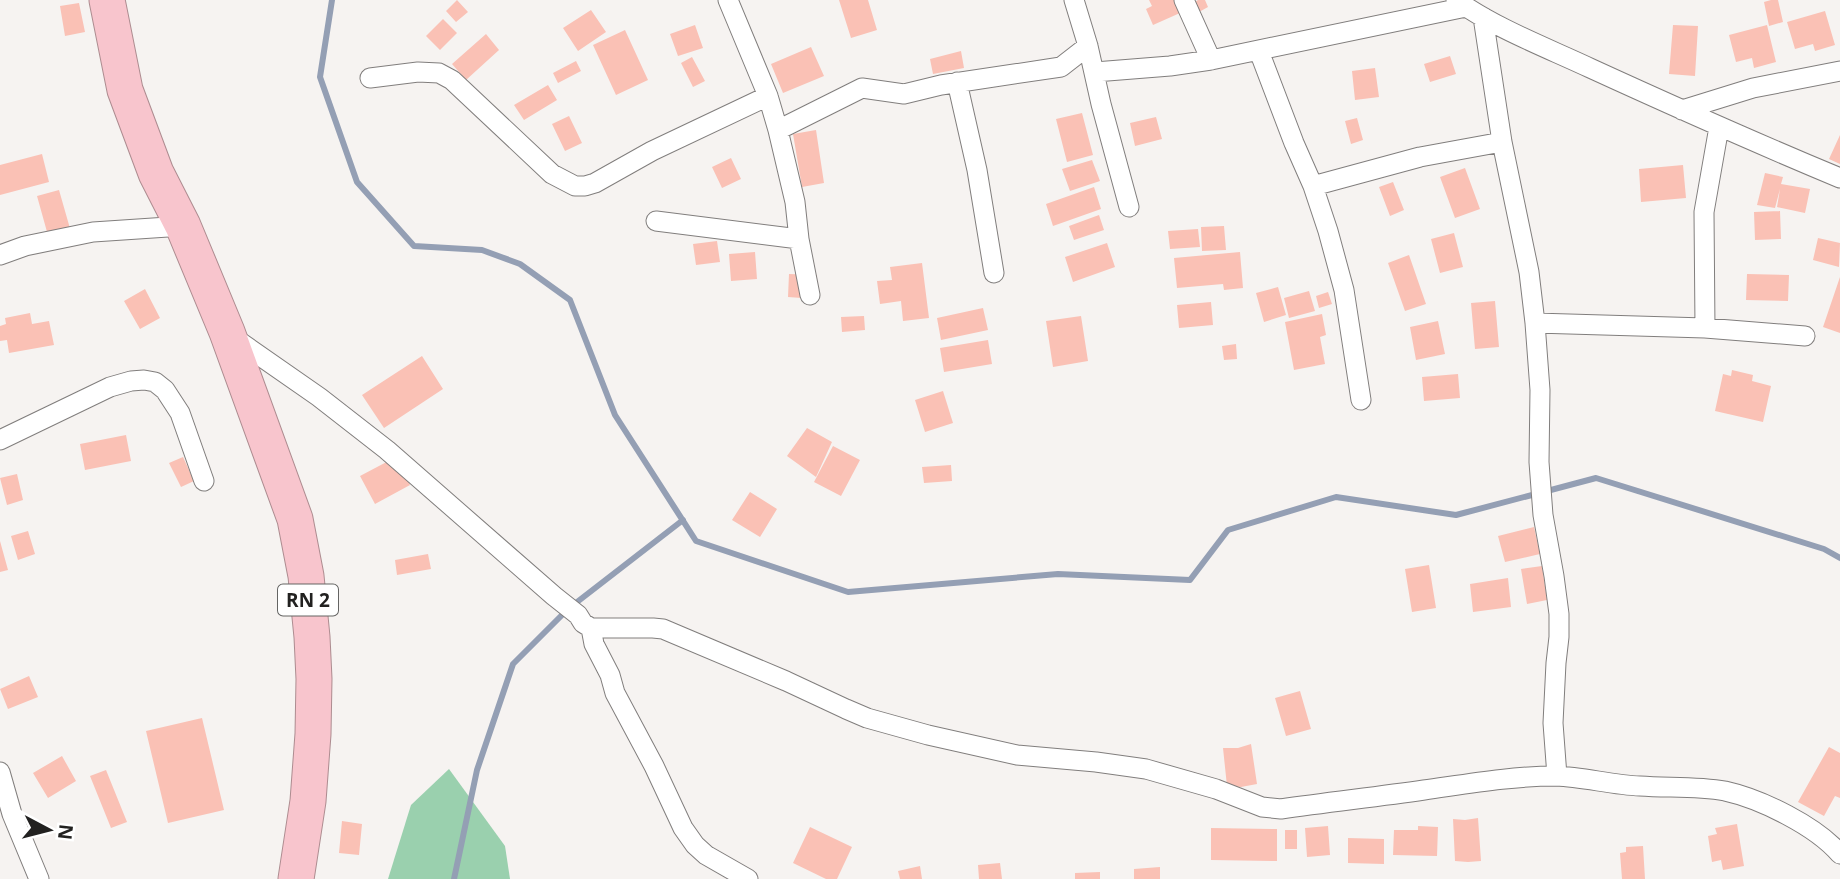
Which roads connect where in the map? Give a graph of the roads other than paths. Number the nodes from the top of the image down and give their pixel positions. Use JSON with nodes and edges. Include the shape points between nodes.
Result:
{"nodes":[{"id":1,"x":107,"y":0,"type":"edge"},
{"id":2,"x":728,"y":0,"type":"edge"},
{"id":3,"x":1074,"y":0,"type":"edge"},
{"id":4,"x":1184,"y":0,"type":"edge"},
{"id":5,"x":1461,"y":4,"type":"edge"},
{"id":6,"x":1483,"y":17,"type":"junction"},
{"id":7,"x":1088,"y":46,"type":"junction"},
{"id":8,"x":1259,"y":51,"type":"junction"},
{"id":9,"x":1211,"y":60,"type":"junction"},
{"id":10,"x":1840,"y":71,"type":"edge"},
{"id":11,"x":1094,"y":72,"type":"junction"},
{"id":12,"x":370,"y":78,"type":"dead end"},
{"id":13,"x":957,"y":82,"type":"junction"},
{"id":14,"x":768,"y":96,"type":"junction"},
{"id":15,"x":1682,"y":110,"type":"junction"},
{"id":16,"x":1719,"y":127,"type":"junction"},
{"id":17,"x":778,"y":130,"type":"junction"},
{"id":18,"x":1502,"y":142,"type":"junction"},
{"id":19,"x":1840,"y":178,"type":"edge"},
{"id":20,"x":1313,"y":186,"type":"junction"},
{"id":21,"x":1129,"y":207,"type":"dead end"},
{"id":22,"x":656,"y":221,"type":"dead end"},
{"id":23,"x":183,"y":226,"type":"junction"},
{"id":24,"x":799,"y":239,"type":"junction"},
{"id":25,"x":0,"y":255,"type":"edge"},
{"id":26,"x":994,"y":273,"type":"dead end"},
{"id":27,"x":810,"y":295,"type":"dead end"},
{"id":28,"x":1535,"y":323,"type":"junction"},
{"id":29,"x":1705,"y":328,"type":"junction"},
{"id":30,"x":227,"y":332,"type":"junction"},
{"id":31,"x":1805,"y":336,"type":"dead end"},
{"id":32,"x":1361,"y":400,"type":"dead end"},
{"id":33,"x":0,"y":440,"type":"edge"},
{"id":34,"x":204,"y":481,"type":"dead end"},
{"id":35,"x":591,"y":628,"type":"junction"},
{"id":36,"x":0,"y":772,"type":"edge"},
{"id":37,"x":1557,"y":776,"type":"junction"},
{"id":38,"x":1840,"y":854,"type":"edge"},
{"id":39,"x":38,"y":879,"type":"edge"},
{"id":40,"x":296,"y":879,"type":"edge"},
{"id":41,"x":748,"y":879,"type":"edge"}],
"edges":[{"from":1,"to":23,"type":"highway","number":"RN 2","via":[[125,90],[156,173]]},
{"from":2,"to":14,"type":"street"},
{"from":3,"to":7,"type":"street"},
{"from":4,"to":9,"type":"street"},
{"from":5,"to":6,"type":"street"},
{"from":5,"to":8,"type":"street","via":[[1404,21]]},
{"from":6,"to":15,"type":"street"},
{"from":6,"to":18,"type":"street"},
{"from":7,"to":11,"type":"street"},
{"from":7,"to":13,"type":"street","via":[[1061,66]]},
{"from":8,"to":9,"type":"street"},
{"from":8,"to":20,"type":"street"},
{"from":9,"to":11,"type":"street"},
{"from":10,"to":15,"type":"street","via":[[1760,86]]},
{"from":11,"to":21,"type":"street"},
{"from":12,"to":14,"type":"street","via":[[439,73],[552,174],[575,186],[595,183]]},
{"from":13,"to":17,"type":"street","via":[[904,94],[862,88]]},
{"from":13,"to":26,"type":"street"},
{"from":14,"to":17,"type":"street"},
{"from":15,"to":16,"type":"street"},
{"from":16,"to":19,"type":"street"},
{"from":16,"to":29,"type":"street","via":[[1704,212]]},
{"from":17,"to":24,"type":"street"},
{"from":18,"to":20,"type":"street","via":[[1420,157]]},
{"from":18,"to":28,"type":"street"},
{"from":20,"to":32,"type":"street","via":[[1344,290]]},
{"from":22,"to":24,"type":"street"},
{"from":23,"to":25,"type":"street","via":[[93,232]]},
{"from":23,"to":30,"type":"highway","number":"RN 2"},
{"from":24,"to":27,"type":"street"},
{"from":28,"to":29,"type":"street"},
{"from":28,"to":37,"type":"street","via":[[1539,462],[1559,614],[1553,723]]},
{"from":29,"to":31,"type":"street"},
{"from":30,"to":35,"type":"street","via":[[387,450]]},
{"from":30,"to":40,"type":"highway","number":"RN 2","via":[[295,519],[306,576],[313,636],[313,734]]},
{"from":33,"to":34,"type":"street","via":[[110,387],[131,381],[155,382],[180,413]]},
{"from":35,"to":37,"type":"street","via":[[663,629],[867,718],[1017,755],[1146,769],[1262,807],[1281,809]]},
{"from":35,"to":41,"type":"street","via":[[615,692],[683,828],[706,855]]},
{"from":36,"to":39,"type":"street"},
{"from":37,"to":38,"type":"street","via":[[1614,785],[1726,792],[1791,818]]}]}
